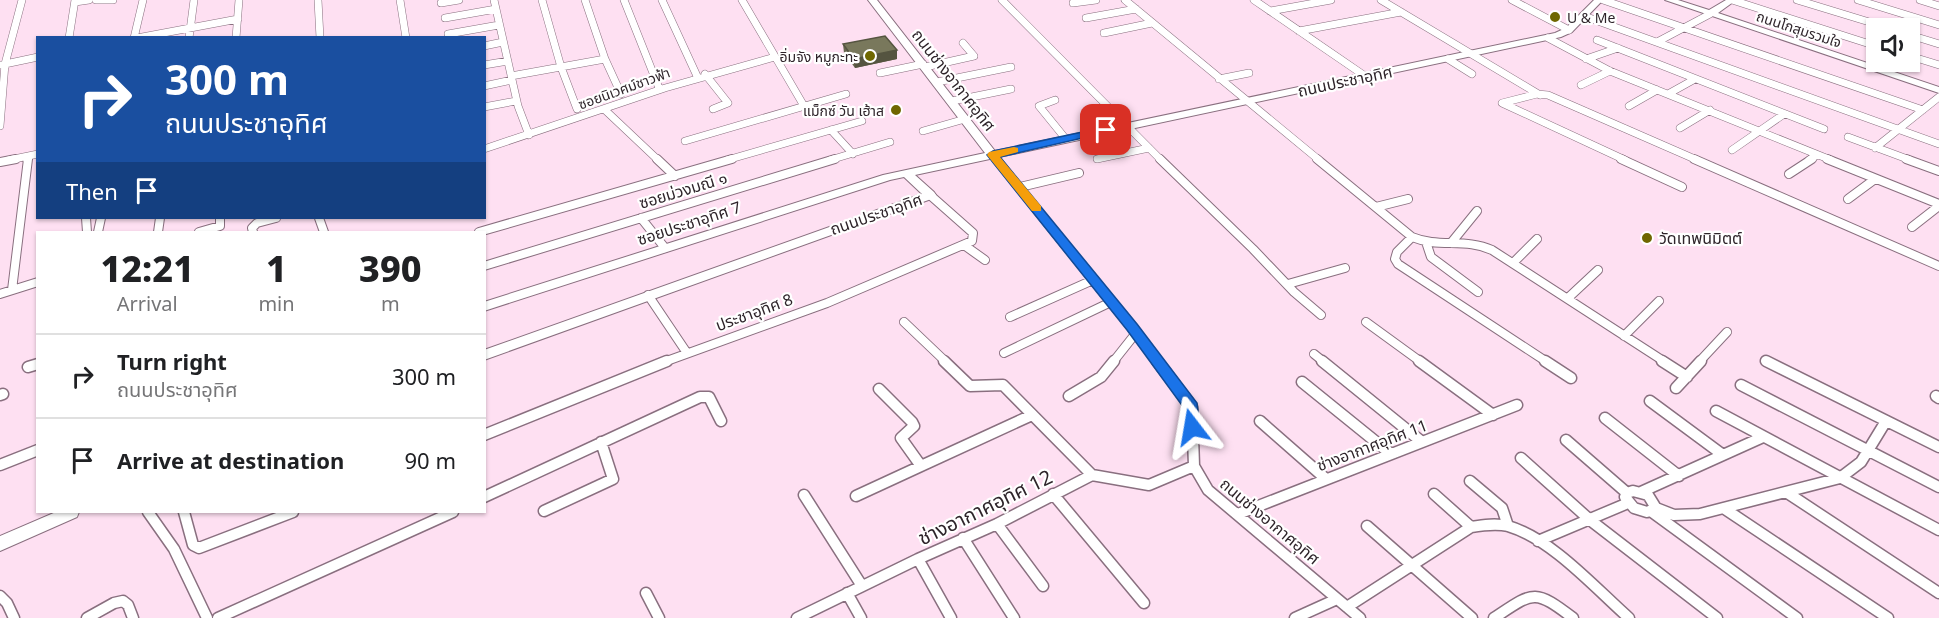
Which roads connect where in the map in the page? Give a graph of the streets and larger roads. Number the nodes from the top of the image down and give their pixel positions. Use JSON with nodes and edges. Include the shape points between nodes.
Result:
{"nodes":[{"id":1,"x":22,"y":0,"type":"edge"},
{"id":2,"x":89,"y":0,"type":"edge"},
{"id":3,"x":96,"y":0,"type":"edge"},
{"id":4,"x":113,"y":0,"type":"edge"},
{"id":5,"x":143,"y":0,"type":"edge"},
{"id":6,"x":194,"y":0,"type":"edge"},
{"id":7,"x":239,"y":0,"type":"edge"},
{"id":8,"x":318,"y":0,"type":"edge"},
{"id":9,"x":400,"y":0,"type":"edge"},
{"id":10,"x":459,"y":0,"type":"edge"},
{"id":11,"x":494,"y":0,"type":"edge"},
{"id":12,"x":542,"y":0,"type":"edge"},
{"id":13,"x":585,"y":0,"type":"edge"},
{"id":14,"x":624,"y":0,"type":"edge"},
{"id":15,"x":662,"y":0,"type":"edge"},
{"id":16,"x":742,"y":0,"type":"edge"},
{"id":17,"x":872,"y":0,"type":"edge"},
{"id":18,"x":1002,"y":0,"type":"edge"},
{"id":19,"x":1096,"y":0,"type":"edge"},
{"id":20,"x":1125,"y":0,"type":"edge"},
{"id":21,"x":1254,"y":0,"type":"edge"},
{"id":22,"x":1331,"y":0,"type":"edge"},
{"id":23,"x":1381,"y":0,"type":"edge"},
{"id":24,"x":1512,"y":0,"type":"edge"},
{"id":25,"x":1601,"y":0,"type":"edge"},
{"id":26,"x":1670,"y":0,"type":"edge"},
{"id":27,"x":1732,"y":0,"type":"edge"},
{"id":28,"x":1797,"y":0,"type":"edge"},
{"id":29,"x":1858,"y":0,"type":"edge"},
{"id":30,"x":1920,"y":0,"type":"edge"},
{"id":31,"x":75,"y":1,"type":"edge"},
{"id":32,"x":441,"y":3,"type":"dead end"},
{"id":33,"x":1073,"y":3,"type":"dead end"},
{"id":34,"x":1939,"y":6,"type":"edge"},
{"id":35,"x":496,"y":9,"type":"junction"},
{"id":36,"x":1136,"y":9,"type":"junction"},
{"id":37,"x":1270,"y":12,"type":"junction"},
{"id":38,"x":1401,"y":12,"type":"junction"},
{"id":39,"x":1710,"y":14,"type":"junction"},
{"id":40,"x":1584,"y":16,"type":"junction"},
{"id":41,"x":445,"y":18,"type":"dead end"},
{"id":42,"x":1086,"y":18,"type":"dead end"},
{"id":43,"x":238,"y":20,"type":"junction"},
{"id":44,"x":1866,"y":21,"type":"edge"},
{"id":45,"x":1152,"y":23,"type":"junction"},
{"id":46,"x":1939,"y":24,"type":"edge"},
{"id":47,"x":499,"y":25,"type":"junction"},
{"id":48,"x":190,"y":28,"type":"junction"},
{"id":49,"x":1684,"y":28,"type":"junction"},
{"id":50,"x":1569,"y":30,"type":"junction"},
{"id":51,"x":1299,"y":31,"type":"junction"},
{"id":52,"x":1104,"y":33,"type":"dead end"},
{"id":53,"x":448,"y":34,"type":"dead end"},
{"id":54,"x":69,"y":36,"type":"edge"},
{"id":55,"x":136,"y":36,"type":"edge"},
{"id":56,"x":147,"y":36,"type":"edge"},
{"id":57,"x":189,"y":36,"type":"edge"},
{"id":58,"x":236,"y":36,"type":"edge"},
{"id":59,"x":320,"y":36,"type":"edge"},
{"id":60,"x":406,"y":36,"type":"edge"},
{"id":61,"x":1920,"y":38,"type":"edge"},
{"id":62,"x":1551,"y":39,"type":"junction"},
{"id":63,"x":1597,"y":40,"type":"dead end"},
{"id":64,"x":503,"y":42,"type":"junction"},
{"id":65,"x":1657,"y":42,"type":"junction"},
{"id":66,"x":963,"y":43,"type":"dead end"},
{"id":67,"x":1866,"y":43,"type":"edge"},
{"id":68,"x":1939,"y":44,"type":"edge"},
{"id":69,"x":486,"y":46,"type":"edge"},
{"id":70,"x":1618,"y":48,"type":"junction"},
{"id":71,"x":1471,"y":54,"type":"junction"},
{"id":72,"x":36,"y":57,"type":"edge"},
{"id":73,"x":775,"y":57,"type":"junction"},
{"id":74,"x":605,"y":59,"type":"junction"},
{"id":75,"x":1448,"y":59,"type":"junction"},
{"id":76,"x":1586,"y":59,"type":"junction"},
{"id":77,"x":1920,"y":59,"type":"edge"},
{"id":78,"x":507,"y":61,"type":"junction"},
{"id":79,"x":2,"y":64,"type":"edge"},
{"id":80,"x":486,"y":65,"type":"edge"},
{"id":81,"x":1939,"y":65,"type":"edge"},
{"id":82,"x":924,"y":66,"type":"junction"},
{"id":83,"x":561,"y":67,"type":"junction"},
{"id":84,"x":1011,"y":67,"type":"dead end"},
{"id":85,"x":1610,"y":71,"type":"junction"},
{"id":86,"x":880,"y":73,"type":"dead end"},
{"id":87,"x":1249,"y":73,"type":"dead end"},
{"id":88,"x":1472,"y":74,"type":"dead end"},
{"id":89,"x":701,"y":75,"type":"junction"},
{"id":90,"x":1365,"y":76,"type":"junction"},
{"id":91,"x":511,"y":78,"type":"junction"},
{"id":92,"x":1220,"y":79,"type":"junction"},
{"id":93,"x":1695,"y":79,"type":"junction"},
{"id":94,"x":937,"y":82,"type":"junction"},
{"id":95,"x":486,"y":85,"type":"edge"},
{"id":96,"x":1581,"y":85,"type":"dead end"},
{"id":97,"x":659,"y":88,"type":"junction"},
{"id":98,"x":1011,"y":89,"type":"dead end"},
{"id":99,"x":1657,"y":90,"type":"junction"},
{"id":100,"x":1751,"y":90,"type":"dead end"},
{"id":101,"x":1939,"y":90,"type":"edge"},
{"id":102,"x":621,"y":94,"type":"dead end"},
{"id":103,"x":846,"y":94,"type":"dead end"},
{"id":104,"x":1537,"y":94,"type":"junction"},
{"id":105,"x":1668,"y":94,"type":"junction"},
{"id":106,"x":1741,"y":96,"type":"junction"},
{"id":107,"x":1939,"y":97,"type":"edge"},
{"id":108,"x":1055,"y":100,"type":"dead end"},
{"id":109,"x":1244,"y":100,"type":"junction"},
{"id":110,"x":516,"y":101,"type":"junction"},
{"id":111,"x":952,"y":101,"type":"junction"},
{"id":112,"x":804,"y":106,"type":"junction"},
{"id":113,"x":1629,"y":106,"type":"dead end"},
{"id":114,"x":486,"y":107,"type":"edge"},
{"id":115,"x":577,"y":109,"type":"dead end"},
{"id":116,"x":604,"y":109,"type":"junction"},
{"id":117,"x":713,"y":109,"type":"dead end"},
{"id":118,"x":1923,"y":110,"type":"junction"},
{"id":119,"x":1710,"y":111,"type":"junction"},
{"id":120,"x":1784,"y":114,"type":"junction"},
{"id":121,"x":965,"y":119,"type":"junction"},
{"id":122,"x":862,"y":121,"type":"dead end"},
{"id":123,"x":0,"y":126,"type":"edge"},
{"id":124,"x":1126,"y":126,"type":"junction"},
{"id":125,"x":1680,"y":128,"type":"dead end"},
{"id":126,"x":1824,"y":129,"type":"dead end"},
{"id":127,"x":831,"y":130,"type":"junction"},
{"id":128,"x":1898,"y":130,"type":"junction"},
{"id":129,"x":923,"y":131,"type":"dead end"},
{"id":130,"x":1760,"y":131,"type":"junction"},
{"id":131,"x":529,"y":135,"type":"junction"},
{"id":132,"x":1848,"y":137,"type":"dead end"},
{"id":133,"x":1065,"y":138,"type":"junction"},
{"id":134,"x":685,"y":141,"type":"dead end"},
{"id":135,"x":891,"y":142,"type":"dead end"},
{"id":136,"x":1939,"y":144,"type":"edge"},
{"id":137,"x":486,"y":148,"type":"edge"},
{"id":138,"x":1149,"y":148,"type":"junction"},
{"id":139,"x":1875,"y":148,"type":"junction"},
{"id":140,"x":1732,"y":150,"type":"dead end"},
{"id":141,"x":36,"y":154,"type":"edge"},
{"id":142,"x":853,"y":154,"type":"junction"},
{"id":143,"x":993,"y":155,"type":"junction"},
{"id":144,"x":1817,"y":155,"type":"junction"},
{"id":145,"x":28,"y":156,"type":"junction"},
{"id":146,"x":1097,"y":159,"type":"dead end"},
{"id":147,"x":0,"y":162,"type":"edge"},
{"id":148,"x":1700,"y":168,"type":"dead end"},
{"id":149,"x":1939,"y":171,"type":"edge"},
{"id":150,"x":905,"y":172,"type":"junction"},
{"id":151,"x":1079,"y":173,"type":"dead end"},
{"id":152,"x":1789,"y":174,"type":"dead end"},
{"id":153,"x":675,"y":176,"type":"junction"},
{"id":154,"x":1875,"y":179,"type":"junction"},
{"id":155,"x":1020,"y":187,"type":"junction"},
{"id":156,"x":1682,"y":187,"type":"dead end"},
{"id":157,"x":930,"y":195,"type":"junction"},
{"id":158,"x":1848,"y":199,"type":"dead end"},
{"id":159,"x":1408,"y":200,"type":"dead end"},
{"id":160,"x":1939,"y":205,"type":"edge"},
{"id":161,"x":1376,"y":207,"type":"junction"},
{"id":162,"x":1477,"y":211,"type":"dead end"},
{"id":163,"x":641,"y":218,"type":"junction"},
{"id":164,"x":220,"y":219,"type":"edge"},
{"id":165,"x":272,"y":219,"type":"edge"},
{"id":166,"x":1912,"y":227,"type":"dead end"},
{"id":167,"x":202,"y":231,"type":"edge"},
{"id":168,"x":253,"y":231,"type":"edge"},
{"id":169,"x":482,"y":231,"type":"edge"},
{"id":170,"x":1412,"y":237,"type":"junction"},
{"id":171,"x":1537,"y":239,"type":"dead end"},
{"id":172,"x":1451,"y":243,"type":"junction"},
{"id":173,"x":964,"y":245,"type":"junction"},
{"id":174,"x":1427,"y":245,"type":"junction"},
{"id":175,"x":665,"y":248,"type":"junction"},
{"id":176,"x":985,"y":260,"type":"dead end"},
{"id":177,"x":1513,"y":263,"type":"junction"},
{"id":178,"x":486,"y":265,"type":"edge"},
{"id":179,"x":1939,"y":266,"type":"edge"},
{"id":180,"x":1345,"y":268,"type":"dead end"},
{"id":181,"x":1598,"y":270,"type":"dead end"},
{"id":182,"x":1093,"y":280,"type":"junction"},
{"id":183,"x":36,"y":283,"type":"edge"},
{"id":184,"x":1288,"y":284,"type":"junction"},
{"id":185,"x":12,"y":290,"type":"junction"},
{"id":186,"x":1478,"y":292,"type":"dead end"},
{"id":187,"x":0,"y":294,"type":"edge"},
{"id":188,"x":648,"y":295,"type":"junction"},
{"id":189,"x":1568,"y":298,"type":"junction"},
{"id":190,"x":1659,"y":301,"type":"dead end"},
{"id":191,"x":1111,"y":303,"type":"junction"},
{"id":192,"x":486,"y":306,"type":"edge"},
{"id":193,"x":1322,"y":315,"type":"dead end"},
{"id":194,"x":1010,"y":317,"type":"dead end"},
{"id":195,"x":904,"y":322,"type":"dead end"},
{"id":196,"x":1366,"y":322,"type":"dead end"},
{"id":197,"x":1727,"y":332,"type":"dead end"},
{"id":198,"x":1136,"y":333,"type":"junction"},
{"id":199,"x":1624,"y":336,"type":"junction"},
{"id":200,"x":687,"y":353,"type":"junction"},
{"id":201,"x":1004,"y":353,"type":"dead end"},
{"id":202,"x":486,"y":354,"type":"edge"},
{"id":203,"x":1314,"y":354,"type":"dead end"},
{"id":204,"x":1766,"y":361,"type":"dead end"},
{"id":205,"x":1687,"y":376,"type":"junction"},
{"id":206,"x":1571,"y":378,"type":"dead end"},
{"id":207,"x":1302,"y":382,"type":"dead end"},
{"id":208,"x":1741,"y":385,"type":"dead end"},
{"id":209,"x":1676,"y":388,"type":"dead end"},
{"id":210,"x":879,"y":389,"type":"dead end"},
{"id":211,"x":1069,"y":396,"type":"dead end"},
{"id":212,"x":1650,"y":401,"type":"dead end"},
{"id":213,"x":1517,"y":405,"type":"dead end"},
{"id":214,"x":1716,"y":411,"type":"dead end"},
{"id":215,"x":1032,"y":415,"type":"junction"},
{"id":216,"x":1493,"y":415,"type":"junction"},
{"id":217,"x":1605,"y":418,"type":"dead end"},
{"id":218,"x":722,"y":421,"type":"dead end"},
{"id":219,"x":1260,"y":421,"type":"dead end"},
{"id":220,"x":1886,"y":421,"type":"junction"},
{"id":221,"x":486,"y":434,"type":"edge"},
{"id":222,"x":1762,"y":436,"type":"junction"},
{"id":223,"x":1566,"y":440,"type":"dead end"},
{"id":224,"x":601,"y":442,"type":"junction"},
{"id":225,"x":1422,"y":442,"type":"junction"},
{"id":226,"x":1939,"y":447,"type":"edge"},
{"id":227,"x":36,"y":451,"type":"edge"},
{"id":228,"x":1867,"y":451,"type":"junction"},
{"id":229,"x":1390,"y":454,"type":"junction"},
{"id":230,"x":1723,"y":455,"type":"junction"},
{"id":231,"x":1521,"y":458,"type":"dead end"},
{"id":232,"x":0,"y":465,"type":"edge"},
{"id":233,"x":921,"y":466,"type":"junction"},
{"id":234,"x":1194,"y":466,"type":"junction"},
{"id":235,"x":1092,"y":475,"type":"junction"},
{"id":236,"x":1679,"y":476,"type":"junction"},
{"id":237,"x":1840,"y":478,"type":"junction"},
{"id":238,"x":1326,"y":479,"type":"junction"},
{"id":239,"x":1470,"y":481,"type":"dead end"},
{"id":240,"x":1939,"y":487,"type":"edge"},
{"id":241,"x":1641,"y":492,"type":"junction"},
{"id":242,"x":1786,"y":492,"type":"junction"},
{"id":243,"x":1053,"y":494,"type":"junction"},
{"id":244,"x":1434,"y":494,"type":"dead end"},
{"id":245,"x":804,"y":495,"type":"dead end"},
{"id":246,"x":486,"y":496,"type":"edge"},
{"id":247,"x":856,"y":496,"type":"dead end"},
{"id":248,"x":1627,"y":498,"type":"junction"},
{"id":249,"x":1725,"y":509,"type":"junction"},
{"id":250,"x":1654,"y":510,"type":"junction"},
{"id":251,"x":544,"y":512,"type":"dead end"},
{"id":252,"x":69,"y":513,"type":"edge"},
{"id":253,"x":149,"y":513,"type":"edge"},
{"id":254,"x":184,"y":513,"type":"edge"},
{"id":255,"x":290,"y":513,"type":"edge"},
{"id":256,"x":451,"y":513,"type":"edge"},
{"id":257,"x":1238,"y":514,"type":"junction"},
{"id":258,"x":1590,"y":520,"type":"junction"},
{"id":259,"x":997,"y":524,"type":"junction"},
{"id":260,"x":1367,"y":526,"type":"dead end"},
{"id":261,"x":1508,"y":526,"type":"junction"},
{"id":262,"x":1471,"y":527,"type":"junction"},
{"id":263,"x":1939,"y":530,"type":"edge"},
{"id":264,"x":963,"y":538,"type":"junction"},
{"id":265,"x":1538,"y":540,"type":"junction"},
{"id":266,"x":0,"y":544,"type":"edge"},
{"id":267,"x":918,"y":559,"type":"junction"},
{"id":268,"x":1411,"y":566,"type":"junction"},
{"id":269,"x":862,"y":586,"type":"junction"},
{"id":270,"x":1043,"y":586,"type":"dead end"},
{"id":271,"x":646,"y":593,"type":"dead end"},
{"id":272,"x":846,"y":593,"type":"junction"},
{"id":273,"x":1939,"y":593,"type":"edge"},
{"id":274,"x":0,"y":596,"type":"edge"},
{"id":275,"x":1337,"y":599,"type":"junction"},
{"id":276,"x":1144,"y":603,"type":"dead end"},
{"id":277,"x":1347,"y":607,"type":"junction"},
{"id":278,"x":14,"y":618,"type":"edge"},
{"id":279,"x":87,"y":618,"type":"edge"},
{"id":280,"x":133,"y":618,"type":"edge"},
{"id":281,"x":207,"y":618,"type":"edge"},
{"id":282,"x":218,"y":618,"type":"edge"},
{"id":283,"x":659,"y":618,"type":"edge"},
{"id":284,"x":797,"y":618,"type":"edge"},
{"id":285,"x":861,"y":618,"type":"edge"},
{"id":286,"x":951,"y":618,"type":"edge"},
{"id":287,"x":1014,"y":618,"type":"edge"},
{"id":288,"x":1294,"y":618,"type":"edge"},
{"id":289,"x":1360,"y":618,"type":"edge"},
{"id":290,"x":1472,"y":618,"type":"edge"},
{"id":291,"x":1494,"y":618,"type":"edge"},
{"id":292,"x":1573,"y":618,"type":"edge"},
{"id":293,"x":1629,"y":618,"type":"edge"},
{"id":294,"x":1717,"y":618,"type":"edge"},
{"id":295,"x":1797,"y":618,"type":"edge"},
{"id":296,"x":1888,"y":618,"type":"edge"}],
"edges":[{"from":1,"to":79,"type":"street"},
{"from":2,"to":31,"type":"street"},
{"from":3,"to":4,"type":"street"},
{"from":5,"to":55,"type":"street"},
{"from":6,"to":48,"type":"street"},
{"from":7,"to":43,"type":"street"},
{"from":8,"to":59,"type":"street"},
{"from":9,"to":60,"type":"street"},
{"from":10,"to":32,"type":"street"},
{"from":11,"to":35,"type":"street"},
{"from":12,"to":83,"type":"street"},
{"from":13,"to":74,"type":"street"},
{"from":14,"to":97,"type":"street"},
{"from":15,"to":89,"type":"street"},
{"from":16,"to":73,"type":"street"},
{"from":17,"to":82,"type":"street","name":"ถนนช่างอากาศอุทิศ"},
{"from":18,"to":124,"type":"street"},
{"from":19,"to":33,"type":"street"},
{"from":20,"to":36,"type":"street"},
{"from":21,"to":37,"type":"street"},
{"from":22,"to":37,"type":"street"},
{"from":23,"to":38,"type":"street"},
{"from":24,"to":50,"type":"street"},
{"from":25,"to":40,"type":"street","name":"ถนนประชาอุทิศ"},
{"from":25,"to":49,"type":"street"},
{"from":26,"to":39,"type":"street"},
{"from":27,"to":39,"type":"street"},
{"from":27,"to":67,"type":"street"},
{"from":28,"to":44,"type":"street"},
{"from":29,"to":46,"type":"street"},
{"from":30,"to":34,"type":"street"},
{"from":31,"to":54,"type":"street"},
{"from":35,"to":41,"type":"street"},
{"from":35,"to":47,"type":"street"},
{"from":36,"to":42,"type":"street"},
{"from":36,"to":45,"type":"street"},
{"from":37,"to":51,"type":"street"},
{"from":38,"to":51,"type":"street"},
{"from":38,"to":71,"type":"street"},
{"from":39,"to":49,"type":"street"},
{"from":39,"to":101,"type":"street","name":"ถนนโกสุมรวมใจ"},
{"from":40,"to":50,"type":"street","name":"ถนนประชาอุทิศ"},
{"from":40,"to":65,"type":"street"},
{"from":43,"to":48,"type":"street"},
{"from":43,"to":58,"type":"street"},
{"from":45,"to":52,"type":"street"},
{"from":45,"to":92,"type":"street"},
{"from":47,"to":53,"type":"street"},
{"from":47,"to":64,"type":"street"},
{"from":48,"to":56,"type":"street"},
{"from":48,"to":57,"type":"street"},
{"from":49,"to":65,"type":"street"},
{"from":49,"to":118,"type":"street"},
{"from":50,"to":62,"type":"street","name":"ถนนประชาอุทิศ"},
{"from":51,"to":90,"type":"street"},
{"from":61,"to":68,"type":"street"},
{"from":62,"to":71,"type":"street","name":"ถนนประชาอุทิศ"},
{"from":62,"to":76,"type":"street"},
{"from":63,"to":70,"type":"street"},
{"from":64,"to":69,"type":"street"},
{"from":64,"to":78,"type":"street"},
{"from":65,"to":128,"type":"street"},
{"from":66,"to":82,"type":"street","via":[[974,56]]},
{"from":70,"to":76,"type":"street"},
{"from":70,"to":93,"type":"street"},
{"from":71,"to":75,"type":"street","name":"ถนนประชาอุทิศ"},
{"from":71,"to":104,"type":"street"},
{"from":72,"to":79,"type":"street"},
{"from":73,"to":89,"type":"street","name":"ซอยนิเวศม์ชาวฟ้า"},
{"from":73,"to":112,"type":"street"},
{"from":74,"to":83,"type":"street"},
{"from":74,"to":102,"type":"street"},
{"from":75,"to":88,"type":"street"},
{"from":75,"to":90,"type":"street","name":"ถนนประชาอุทิศ"},
{"from":76,"to":85,"type":"street"},
{"from":77,"to":81,"type":"street"},
{"from":78,"to":80,"type":"street"},
{"from":78,"to":91,"type":"street"},
{"from":79,"to":123,"type":"street"},
{"from":82,"to":86,"type":"street"},
{"from":82,"to":94,"type":"street","name":"ถนนช่างอากาศอุทิศ"},
{"from":83,"to":91,"type":"street"},
{"from":83,"to":115,"type":"street"},
{"from":84,"to":94,"type":"street"},
{"from":85,"to":96,"type":"street"},
{"from":85,"to":99,"type":"street"},
{"from":87,"to":92,"type":"street"},
{"from":89,"to":97,"type":"street","name":"ซอยนิเวศม์ชาวฟ้า"},
{"from":89,"to":117,"type":"street","via":[[728,103]]},
{"from":90,"to":109,"type":"street","name":"ถนนประชาอุทิศ"},
{"from":91,"to":95,"type":"street"},
{"from":91,"to":110,"type":"street"},
{"from":92,"to":109,"type":"street"},
{"from":93,"to":105,"type":"street"},
{"from":93,"to":106,"type":"street"},
{"from":94,"to":111,"type":"street","name":"ถนนช่างอากาศอุทิศ"},
{"from":97,"to":116,"type":"street","name":"ซอยนิเวศม์ชาวฟ้า"},
{"from":98,"to":111,"type":"street"},
{"from":99,"to":105,"type":"street"},
{"from":99,"to":113,"type":"street"},
{"from":100,"to":106,"type":"street"},
{"from":103,"to":112,"type":"street"},
{"from":104,"to":148,"type":"street"},
{"from":104,"to":156,"type":"street","via":[[1502,103]]},
{"from":104,"to":179,"type":"street","via":[[1555,97]]},
{"from":105,"to":119,"type":"street"},
{"from":106,"to":120,"type":"street"},
{"from":107,"to":118,"type":"street"},
{"from":108,"to":133,"type":"street","via":[[1039,106]]},
{"from":109,"to":124,"type":"street","name":"ถนนประชาอุทิศ"},
{"from":109,"to":161,"type":"street"},
{"from":110,"to":114,"type":"street"},
{"from":110,"to":131,"type":"street"},
{"from":111,"to":121,"type":"street","name":"ถนนช่างอากาศอุทิศ"},
{"from":112,"to":134,"type":"street"},
{"from":116,"to":131,"type":"street","name":"ซอยนิเวศม์ชาวฟ้า"},
{"from":116,"to":153,"type":"street"},
{"from":118,"to":128,"type":"street"},
{"from":119,"to":125,"type":"street"},
{"from":119,"to":130,"type":"street"},
{"from":120,"to":126,"type":"street"},
{"from":120,"to":130,"type":"street"},
{"from":121,"to":129,"type":"street"},
{"from":121,"to":143,"type":"street","name":"ถนนช่างอากาศอุทิศ"},
{"from":122,"to":127,"type":"street"},
{"from":124,"to":133,"type":"street","name":"ถนนประชาอุทิศ"},
{"from":124,"to":138,"type":"street"},
{"from":127,"to":142,"type":"street"},
{"from":127,"to":153,"type":"street"},
{"from":128,"to":136,"type":"street"},
{"from":128,"to":139,"type":"street"},
{"from":130,"to":140,"type":"street"},
{"from":130,"to":144,"type":"street"},
{"from":131,"to":137,"type":"street","name":"ซอยนิเวศม์ชาวฟ้า"},
{"from":132,"to":139,"type":"street"},
{"from":133,"to":143,"type":"street","name":"ถนนประชาอุทิศ"},
{"from":135,"to":142,"type":"street","name":"ซอยม่วงมณี ๑"},
{"from":138,"to":146,"type":"street"},
{"from":138,"to":184,"type":"street"},
{"from":139,"to":149,"type":"street"},
{"from":141,"to":145,"type":"street"},
{"from":142,"to":163,"type":"street","name":"ซอยม่วงมณี ๑"},
{"from":143,"to":150,"type":"street","name":"ถนนประชาอุทิศ"},
{"from":143,"to":155,"type":"street","name":"ถนนช่างอากาศอุทิศ"},
{"from":144,"to":152,"type":"street"},
{"from":144,"to":154,"type":"street"},
{"from":145,"to":147,"type":"street"},
{"from":145,"to":185,"type":"street"},
{"from":150,"to":157,"type":"street","name":"ถนนประชาอุทิศ"},
{"from":150,"to":175,"type":"street","name":"ซอยประชาอุทิศ 7"},
{"from":151,"to":155,"type":"street"},
{"from":153,"to":169,"type":"street"},
{"from":154,"to":158,"type":"street"},
{"from":154,"to":160,"type":"street"},
{"from":155,"to":182,"type":"street","name":"ถนนช่างอากาศอุทิศ"},
{"from":157,"to":173,"type":"street","via":[[973,233],[972,241]]},
{"from":157,"to":188,"type":"street","name":"ถนนประชาอุทิศ"},
{"from":159,"to":161,"type":"street"},
{"from":160,"to":166,"type":"street"},
{"from":161,"to":170,"type":"street"},
{"from":162,"to":172,"type":"street"},
{"from":163,"to":175,"type":"street"},
{"from":163,"to":178,"type":"street","name":"ซอยม่วงมณี ๑"},
{"from":164,"to":167,"type":"street","via":[[220,226]]},
{"from":165,"to":168,"type":"street","via":[[257,223]]},
{"from":170,"to":174,"type":"street"},
{"from":170,"to":206,"type":"street","via":[[1397,252],[1398,264]]},
{"from":171,"to":177,"type":"street"},
{"from":172,"to":174,"type":"street"},
{"from":172,"to":177,"type":"street","via":[[1477,244]]},
{"from":173,"to":176,"type":"street"},
{"from":173,"to":200,"type":"street","name":"ประชาอุทิศ 8","via":[[827,303]]},
{"from":174,"to":186,"type":"street","via":[[1431,257]]},
{"from":175,"to":192,"type":"street","name":"ซอยประชาอุทิศ 7"},
{"from":177,"to":189,"type":"street"},
{"from":180,"to":184,"type":"street"},
{"from":181,"to":189,"type":"street"},
{"from":182,"to":191,"type":"street","name":"ถนนช่างอากาศอุทิศ"},
{"from":182,"to":194,"type":"street"},
{"from":183,"to":185,"type":"street"},
{"from":184,"to":193,"type":"street","via":[[1301,300]]},
{"from":185,"to":187,"type":"street"},
{"from":188,"to":200,"type":"street"},
{"from":188,"to":202,"type":"street","name":"ถนนประชาอุทิศ"},
{"from":189,"to":199,"type":"street"},
{"from":190,"to":199,"type":"street"},
{"from":191,"to":198,"type":"street","name":"ถนนช่างอากาศอุทิศ"},
{"from":191,"to":201,"type":"street"},
{"from":195,"to":215,"type":"street","via":[[970,386],[1000,383]]},
{"from":196,"to":216,"type":"street"},
{"from":197,"to":205,"type":"street"},
{"from":198,"to":211,"type":"street","via":[[1101,376]]},
{"from":198,"to":234,"type":"street","name":"ถนนช่างอากาศอุทิศ","via":[[1192,407]]},
{"from":199,"to":205,"type":"street"},
{"from":200,"to":221,"type":"street","name":"ประชาอุทิศ 8"},
{"from":203,"to":225,"type":"street"},
{"from":204,"to":220,"type":"street"},
{"from":205,"to":209,"type":"street"},
{"from":207,"to":229,"type":"street"},
{"from":208,"to":228,"type":"street"},
{"from":210,"to":233,"type":"street","via":[[912,422],[914,426],[901,438]]},
{"from":212,"to":230,"type":"street"},
{"from":213,"to":216,"type":"street","name":"ช่างอากาศอุทิศ 11"},
{"from":214,"to":222,"type":"street"},
{"from":215,"to":233,"type":"street"},
{"from":215,"to":235,"type":"street"},
{"from":216,"to":225,"type":"street","name":"ช่างอากาศอุทิศ 11"},
{"from":217,"to":236,"type":"street"},
{"from":218,"to":224,"type":"street","via":[[706,395]]},
{"from":219,"to":238,"type":"street"},
{"from":220,"to":226,"type":"street"},
{"from":220,"to":228,"type":"street"},
{"from":222,"to":230,"type":"street"},
{"from":222,"to":237,"type":"street"},
{"from":223,"to":248,"type":"street"},
{"from":224,"to":246,"type":"street"},
{"from":224,"to":251,"type":"street","via":[[613,479]]},
{"from":225,"to":229,"type":"street","name":"ช่างอากาศอุทิศ 11"},
{"from":227,"to":232,"type":"street"},
{"from":228,"to":237,"type":"street","via":[[1859,466]]},
{"from":228,"to":240,"type":"street"},
{"from":229,"to":238,"type":"street","name":"ช่างอากาศอุทิศ 11"},
{"from":230,"to":236,"type":"street"},
{"from":231,"to":258,"type":"street"},
{"from":233,"to":247,"type":"street"},
{"from":234,"to":235,"type":"street","via":[[1149,485]]},
{"from":234,"to":257,"type":"street","name":"ถนนช่างอากาศอุทิศ","via":[[1208,490]]},
{"from":235,"to":243,"type":"street","name":"ช่างอากาศอุทิศ 12"},
{"from":236,"to":241,"type":"street"},
{"from":237,"to":242,"type":"street"},
{"from":237,"to":263,"type":"street"},
{"from":238,"to":257,"type":"street","name":"ช่างอากาศอุทิศ 11"},
{"from":239,"to":261,"type":"street","via":[[1502,508]]},
{"from":241,"to":248,"type":"street"},
{"from":241,"to":250,"type":"street","via":[[1655,502]]},
{"from":242,"to":249,"type":"street"},
{"from":242,"to":273,"type":"street"},
{"from":243,"to":259,"type":"street","name":"ช่างอากาศอุทิศ 12"},
{"from":243,"to":276,"type":"street"},
{"from":244,"to":262,"type":"street"},
{"from":245,"to":269,"type":"street"},
{"from":248,"to":250,"type":"street","via":[[1644,512]]},
{"from":248,"to":258,"type":"street"},
{"from":249,"to":250,"type":"street","via":[[1685,516]]},
{"from":249,"to":296,"type":"street"},
{"from":250,"to":295,"type":"street"},
{"from":252,"to":266,"type":"street"},
{"from":253,"to":281,"type":"street","via":[[163,531]]},
{"from":254,"to":255,"type":"street","via":[[193,545],[199,548]]},
{"from":256,"to":282,"type":"street"},
{"from":257,"to":275,"type":"street","name":"ถนนช่างอากาศอุทิศ"},
{"from":258,"to":265,"type":"street"},
{"from":258,"to":294,"type":"street"},
{"from":259,"to":264,"type":"street","name":"ช่างอากาศอุทิศ 12"},
{"from":259,"to":270,"type":"street"},
{"from":260,"to":268,"type":"street"},
{"from":261,"to":262,"type":"street"},
{"from":261,"to":265,"type":"street"},
{"from":262,"to":268,"type":"street"},
{"from":264,"to":267,"type":"street","name":"ช่างอากาศอุทิศ 12"},
{"from":264,"to":287,"type":"street"},
{"from":265,"to":293,"type":"street"},
{"from":267,"to":269,"type":"street","name":"ช่างอากาศอุทิศ 12"},
{"from":267,"to":286,"type":"street"},
{"from":268,"to":277,"type":"street"},
{"from":268,"to":290,"type":"street"},
{"from":269,"to":272,"type":"street","name":"ช่างอากาศอุทิศ 12"},
{"from":271,"to":283,"type":"street"},
{"from":272,"to":284,"type":"street","name":"ช่างอากาศอุทิศ 12"},
{"from":272,"to":285,"type":"street"},
{"from":274,"to":278,"type":"street"},
{"from":275,"to":277,"type":"street","name":"ถนนช่างอากาศอุทิศ"},
{"from":275,"to":288,"type":"street"},
{"from":277,"to":289,"type":"street","name":"ถนนช่างอากาศอุทิศ"},
{"from":279,"to":280,"type":"street","via":[[123,601]]},
{"from":291,"to":292,"type":"street","via":[[1529,594],[1547,598]]}]}
